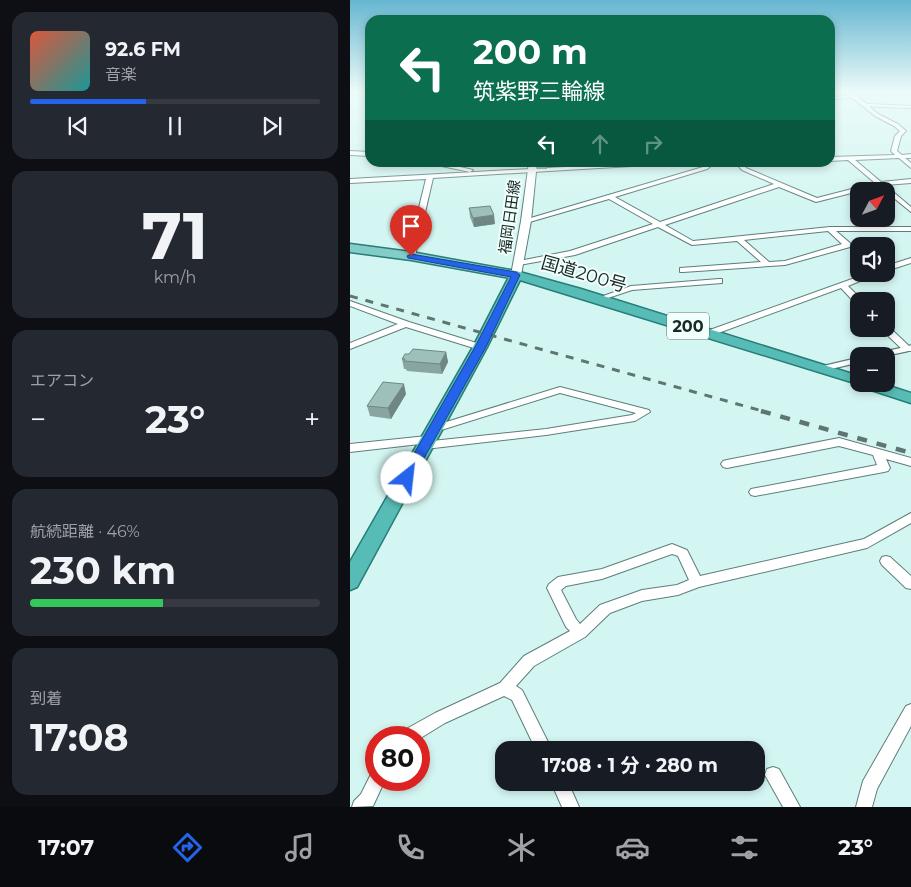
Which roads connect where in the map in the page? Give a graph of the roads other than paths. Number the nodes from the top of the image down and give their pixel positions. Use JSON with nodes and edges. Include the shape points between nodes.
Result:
{"nodes":[{"id":1,"x":901,"y":129,"type":"edge"},
{"id":2,"x":350,"y":153,"type":"edge"},
{"id":3,"x":365,"y":154,"type":"edge"},
{"id":4,"x":911,"y":156,"type":"edge"},
{"id":5,"x":900,"y":157,"type":"junction"},
{"id":6,"x":835,"y":159,"type":"edge"},
{"id":7,"x":850,"y":159,"type":"junction"},
{"id":8,"x":911,"y":166,"type":"edge"},
{"id":9,"x":454,"y":167,"type":"edge"},
{"id":10,"x":532,"y":167,"type":"edge"},
{"id":11,"x":706,"y":167,"type":"edge"},
{"id":12,"x":742,"y":167,"type":"edge"},
{"id":13,"x":488,"y":173,"type":"junction"},
{"id":14,"x":430,"y":176,"type":"junction"},
{"id":15,"x":350,"y":181,"type":"edge"},
{"id":16,"x":911,"y":181,"type":"edge"},
{"id":17,"x":878,"y":182,"type":"edge"},
{"id":18,"x":895,"y":183,"type":"edge"},
{"id":19,"x":781,"y":184,"type":"junction"},
{"id":20,"x":850,"y":192,"type":"edge"},
{"id":21,"x":609,"y":196,"type":"junction"},
{"id":22,"x":895,"y":197,"type":"edge"},
{"id":23,"x":911,"y":210,"type":"edge"},
{"id":24,"x":526,"y":221,"type":"junction"},
{"id":25,"x":662,"y":224,"type":"junction"},
{"id":26,"x":830,"y":228,"type":"junction"},
{"id":27,"x":911,"y":229,"type":"edge"},
{"id":28,"x":739,"y":239,"type":"junction"},
{"id":29,"x":350,"y":248,"type":"edge"},
{"id":30,"x":411,"y":256,"type":"junction"},
{"id":31,"x":911,"y":260,"type":"edge"},
{"id":32,"x":767,"y":264,"type":"junction"},
{"id":33,"x":895,"y":266,"type":"edge"},
{"id":34,"x":517,"y":269,"type":"junction"},
{"id":35,"x":702,"y":269,"type":"junction"},
{"id":36,"x":683,"y":270,"type":"dead end"},
{"id":37,"x":719,"y":281,"type":"dead end"},
{"id":38,"x":706,"y":282,"type":"junction"},
{"id":39,"x":851,"y":282,"type":"edge"},
{"id":40,"x":842,"y":285,"type":"junction"},
{"id":41,"x":850,"y":293,"type":"edge"},
{"id":42,"x":599,"y":299,"type":"junction"},
{"id":43,"x":350,"y":303,"type":"edge"},
{"id":44,"x":406,"y":324,"type":"junction"},
{"id":45,"x":710,"y":333,"type":"junction"},
{"id":46,"x":895,"y":336,"type":"edge"},
{"id":47,"x":350,"y":346,"type":"edge"},
{"id":48,"x":480,"y":347,"type":"junction"},
{"id":49,"x":909,"y":348,"type":"edge"},
{"id":50,"x":895,"y":351,"type":"edge"},
{"id":51,"x":850,"y":362,"type":"edge"},
{"id":52,"x":822,"y":369,"type":"junction"},
{"id":53,"x":850,"y":378,"type":"edge"},
{"id":54,"x":893,"y":392,"type":"edge"},
{"id":55,"x":911,"y":398,"type":"edge"},
{"id":56,"x":429,"y":438,"type":"junction"},
{"id":57,"x":350,"y":448,"type":"edge"},
{"id":58,"x":878,"y":453,"type":"junction"},
{"id":59,"x":911,"y":462,"type":"edge"},
{"id":60,"x":727,"y":464,"type":"dead end"},
{"id":61,"x":754,"y":492,"type":"dead end"},
{"id":62,"x":911,"y":517,"type":"edge"},
{"id":63,"x":886,"y":561,"type":"dead end"},
{"id":64,"x":350,"y":581,"type":"edge"},
{"id":65,"x":697,"y":582,"type":"junction"},
{"id":66,"x":911,"y":584,"type":"edge"},
{"id":67,"x":580,"y":632,"type":"junction"},
{"id":68,"x":505,"y":688,"type":"junction"},
{"id":69,"x":909,"y":720,"type":"edge"},
{"id":70,"x":426,"y":726,"type":"edge"},
{"id":71,"x":540,"y":741,"type":"edge"},
{"id":72,"x":773,"y":775,"type":"dead end"},
{"id":73,"x":372,"y":791,"type":"edge"},
{"id":74,"x":563,"y":791,"type":"edge"},
{"id":75,"x":360,"y":807,"type":"edge"},
{"id":76,"x":571,"y":807,"type":"edge"},
{"id":77,"x":792,"y":807,"type":"edge"},
{"id":78,"x":864,"y":807,"type":"edge"}],
"edges":[{"from":1,"to":5,"type":"street","via":[[894,151]]},
{"from":2,"to":3,"type":"street"},
{"from":4,"to":5,"type":"street"},
{"from":5,"to":7,"type":"street"},
{"from":5,"to":8,"type":"street"},
{"from":6,"to":7,"type":"street"},
{"from":7,"to":17,"type":"street"},
{"from":9,"to":13,"type":"street"},
{"from":10,"to":13,"type":"street"},
{"from":10,"to":24,"type":"main road","name":"福岡日田線"},
{"from":11,"to":21,"type":"street"},
{"from":12,"to":19,"type":"street"},
{"from":13,"to":14,"type":"street"},
{"from":14,"to":15,"type":"street"},
{"from":14,"to":30,"type":"street"},
{"from":16,"to":18,"type":"street"},
{"from":19,"to":20,"type":"street","via":[[816,200]]},
{"from":19,"to":25,"type":"street"},
{"from":21,"to":24,"type":"street"},
{"from":21,"to":25,"type":"street"},
{"from":22,"to":23,"type":"street"},
{"from":24,"to":34,"type":"main road","name":"福岡日田線"},
{"from":25,"to":28,"type":"street","via":[[692,243]]},
{"from":25,"to":34,"type":"street"},
{"from":26,"to":27,"type":"street"},
{"from":26,"to":28,"type":"street"},
{"from":26,"to":32,"type":"street","via":[[847,244],[784,263]]},
{"from":28,"to":32,"type":"street"},
{"from":29,"to":30,"type":"main road"},
{"from":30,"to":34,"type":"main road"},
{"from":31,"to":33,"type":"street"},
{"from":32,"to":35,"type":"street"},
{"from":34,"to":42,"type":"highway","name":"国道200号","number":"200"},
{"from":34,"to":48,"type":"highway","name":"国道200号"},
{"from":35,"to":36,"type":"street"},
{"from":35,"to":38,"type":"street"},
{"from":37,"to":38,"type":"street"},
{"from":38,"to":42,"type":"street","via":[[631,288]]},
{"from":39,"to":40,"type":"street"},
{"from":40,"to":41,"type":"street"},
{"from":40,"to":45,"type":"street"},
{"from":42,"to":45,"type":"highway","name":"国道200号","number":"200"},
{"from":43,"to":44,"type":"street"},
{"from":44,"to":47,"type":"street"},
{"from":44,"to":48,"type":"street"},
{"from":45,"to":52,"type":"highway","name":"国道200号","number":"200"},
{"from":46,"to":49,"type":"street"},
{"from":48,"to":56,"type":"highway","name":"国道200号"},
{"from":49,"to":50,"type":"lane"},
{"from":51,"to":52,"type":"lane"},
{"from":52,"to":53,"type":"highway","name":"国道200号","number":"200"},
{"from":54,"to":55,"type":"highway"},
{"from":56,"to":56,"type":"street","via":[[560,390],[645,412],[635,418],[546,432]]},
{"from":56,"to":57,"type":"street"},
{"from":56,"to":64,"type":"highway","name":"国道200号"},
{"from":58,"to":59,"type":"street"},
{"from":58,"to":60,"type":"street","via":[[839,442]]},
{"from":58,"to":61,"type":"street","via":[[884,468]]},
{"from":62,"to":65,"type":"street","via":[[867,543]]},
{"from":63,"to":66,"type":"street"},
{"from":65,"to":67,"type":"street","via":[[605,609]]},
{"from":65,"to":67,"type":"street","via":[[683,553],[672,549],[602,574],[563,580],[554,588],[571,623]]},
{"from":67,"to":68,"type":"street","via":[[528,661]]},
{"from":68,"to":70,"type":"street"},
{"from":68,"to":71,"type":"street","via":[[517,695]]},
{"from":69,"to":78,"type":"street","via":[[869,787]]},
{"from":72,"to":77,"type":"street"},
{"from":73,"to":75,"type":"street"},
{"from":74,"to":76,"type":"street"}]}
